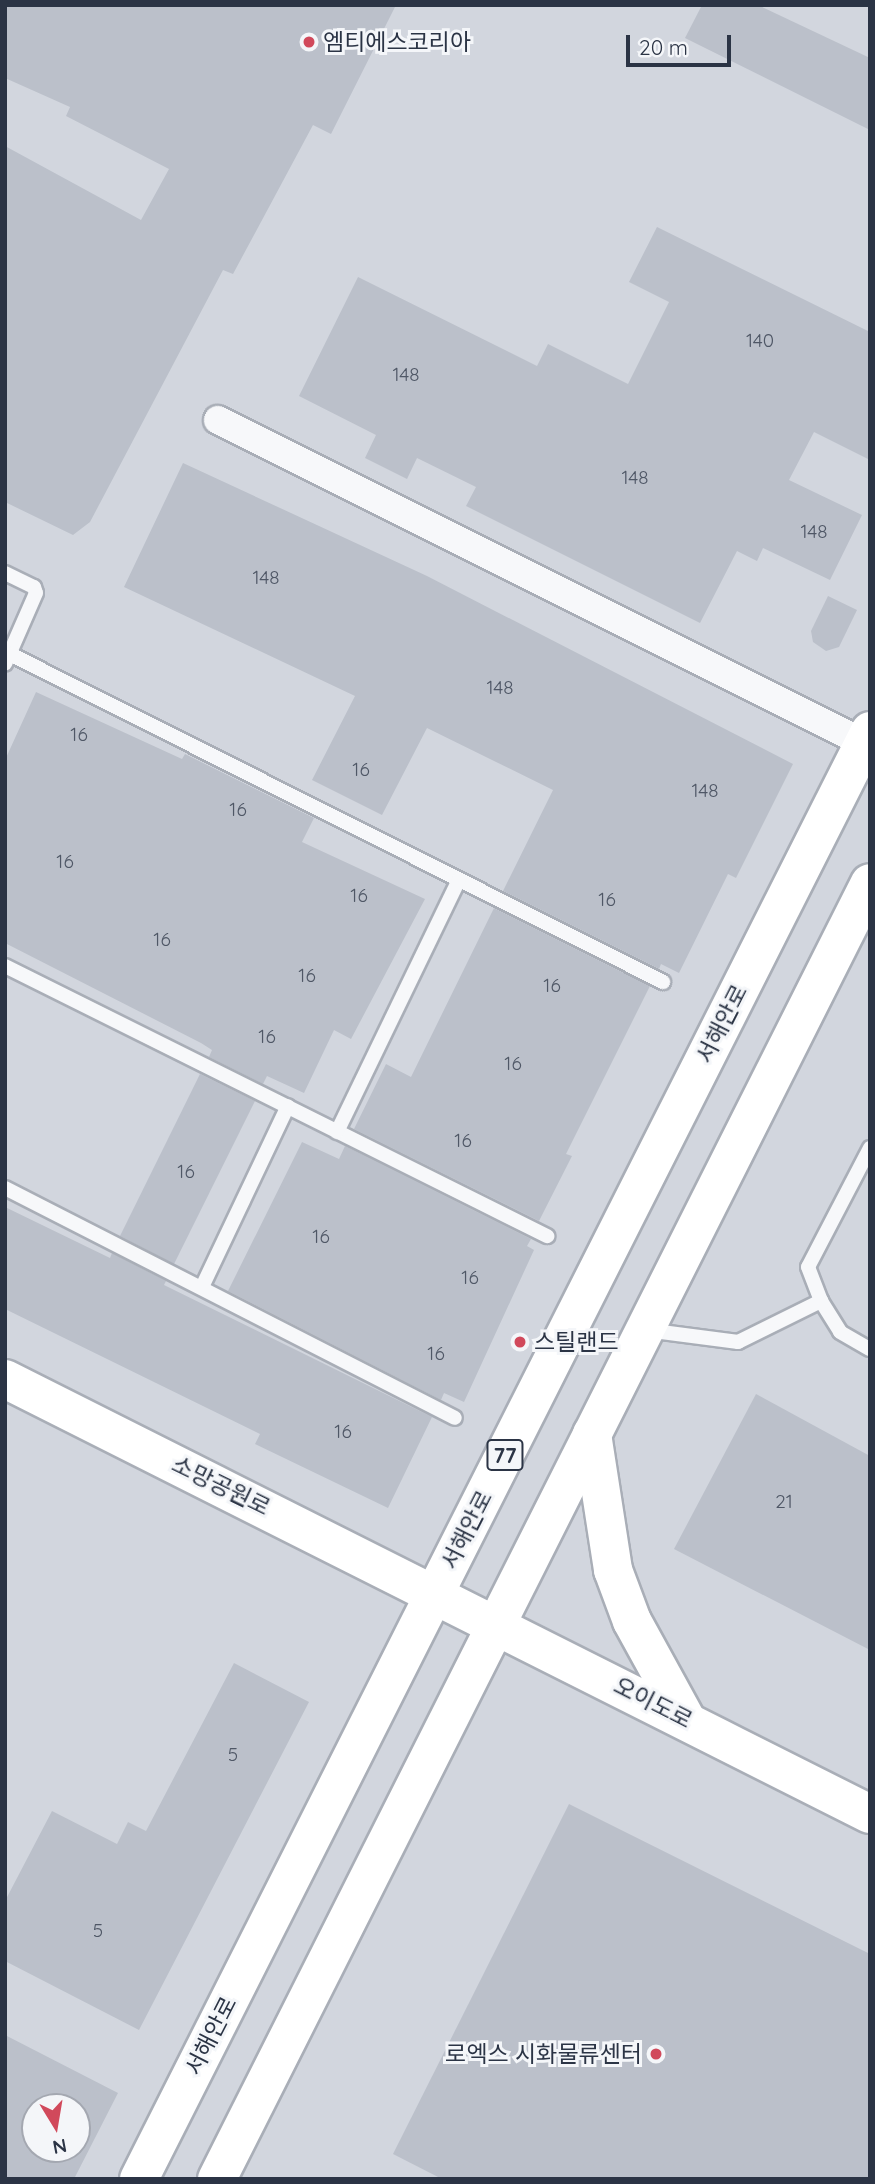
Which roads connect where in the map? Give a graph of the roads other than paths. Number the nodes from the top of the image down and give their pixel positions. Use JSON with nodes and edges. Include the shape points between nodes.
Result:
{"nodes":[{"id":1,"x":218,"y":420,"type":"dead end"},
{"id":2,"x":5,"y":573,"type":"edge"},
{"id":3,"x":8,"y":659,"type":"edge"},
{"id":4,"x":867,"y":737,"type":"edge"},
{"id":5,"x":459,"y":880,"type":"junction"},
{"id":6,"x":870,"y":883,"type":"edge"},
{"id":7,"x":5,"y":966,"type":"edge"},
{"id":8,"x":663,"y":982,"type":"dead end"},
{"id":9,"x":288,"y":1107,"type":"junction"},
{"id":10,"x":337,"y":1132,"type":"junction"},
{"id":11,"x":870,"y":1148,"type":"edge"},
{"id":12,"x":5,"y":1188,"type":"edge"},
{"id":13,"x":547,"y":1236,"type":"dead end"},
{"id":14,"x":202,"y":1287,"type":"junction"},
{"id":15,"x":821,"y":1301,"type":"junction"},
{"id":16,"x":645,"y":1330,"type":"junction"},
{"id":17,"x":870,"y":1349,"type":"edge"},
{"id":18,"x":5,"y":1379,"type":"edge"},
{"id":19,"x":455,"y":1419,"type":"dead end"},
{"id":20,"x":592,"y":1434,"type":"junction"},
{"id":21,"x":436,"y":1592,"type":"junction"},
{"id":22,"x":497,"y":1623,"type":"junction"},
{"id":23,"x":687,"y":1721,"type":"junction"},
{"id":24,"x":870,"y":1814,"type":"edge"},
{"id":25,"x":139,"y":2179,"type":"edge"},
{"id":26,"x":217,"y":2179,"type":"edge"}],
"edges":[{"from":1,"to":4,"type":"street"},
{"from":2,"to":3,"type":"lane","via":[[34,587],[36,593]]},
{"from":3,"to":5,"type":"lane"},
{"from":4,"to":21,"type":"main road","name":"서해안로","number":"77"},
{"from":5,"to":8,"type":"lane"},
{"from":5,"to":10,"type":"lane"},
{"from":6,"to":16,"type":"main road"},
{"from":7,"to":9,"type":"lane"},
{"from":9,"to":10,"type":"lane"},
{"from":9,"to":14,"type":"lane"},
{"from":10,"to":13,"type":"lane"},
{"from":11,"to":15,"type":"lane","via":[[808,1267]]},
{"from":12,"to":14,"type":"lane"},
{"from":14,"to":19,"type":"lane"},
{"from":15,"to":16,"type":"lane","via":[[738,1342]]},
{"from":15,"to":17,"type":"lane","via":[[840,1332]]},
{"from":16,"to":20,"type":"main road"},
{"from":18,"to":21,"type":"main road","name":"소망공원로"},
{"from":20,"to":22,"type":"main road"},
{"from":20,"to":23,"type":"main road","via":[[613,1570],[632,1621]]},
{"from":21,"to":22,"type":"main road","name":"오이도로"},
{"from":21,"to":25,"type":"main road","name":"서해안로","number":"77"},
{"from":22,"to":23,"type":"main road","name":"오이도로"},
{"from":22,"to":26,"type":"main road"},
{"from":23,"to":24,"type":"main road","name":"오이도로"}]}
